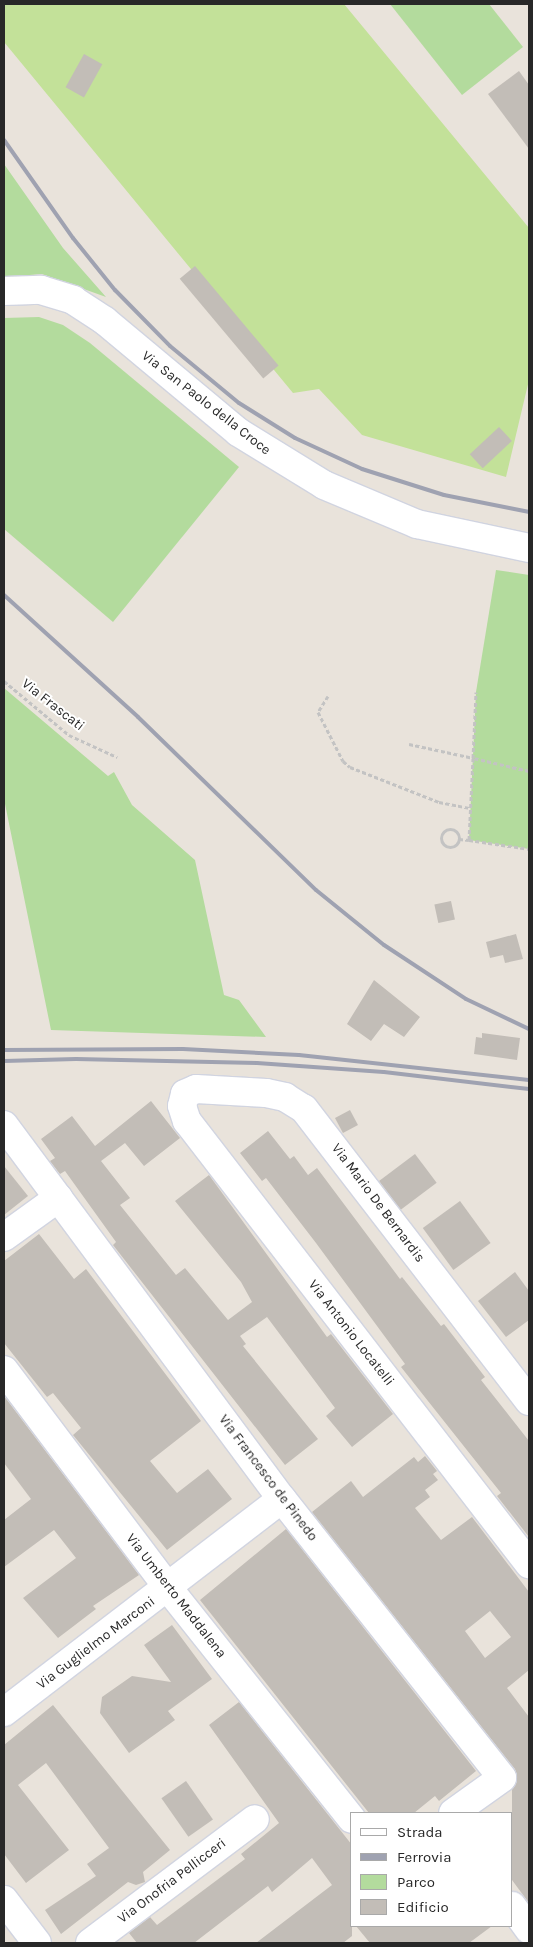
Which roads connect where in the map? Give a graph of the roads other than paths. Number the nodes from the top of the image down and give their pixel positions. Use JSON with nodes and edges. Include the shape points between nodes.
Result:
{"nodes":[{"id":1,"x":4,"y":291,"type":"edge"},
{"id":2,"x":529,"y":548,"type":"edge"},
{"id":3,"x":183,"y":1098,"type":"joint"},
{"id":4,"x":4,"y":1125,"type":"edge"},
{"id":5,"x":58,"y":1198,"type":"junction"},
{"id":6,"x":4,"y":1237,"type":"edge"},
{"id":7,"x":4,"y":1370,"type":"edge"},
{"id":8,"x":529,"y":1401,"type":"edge"},
{"id":9,"x":282,"y":1499,"type":"junction"},
{"id":10,"x":529,"y":1564,"type":"edge"},
{"id":11,"x":168,"y":1588,"type":"junction"},
{"id":12,"x":4,"y":1712,"type":"edge"},
{"id":13,"x":454,"y":1812,"type":"edge"},
{"id":14,"x":350,"y":1816,"type":"edge"},
{"id":15,"x":255,"y":1819,"type":"dead end"},
{"id":16,"x":4,"y":1900,"type":"edge"},
{"id":17,"x":513,"y":1907,"type":"edge"},
{"id":18,"x":529,"y":1929,"type":"edge"},
{"id":19,"x":529,"y":1935,"type":"edge"},
{"id":20,"x":36,"y":1943,"type":"edge"},
{"id":21,"x":90,"y":1943,"type":"edge"},
{"id":22,"x":519,"y":1943,"type":"edge"}],
"edges":[{"from":1,"to":2,"type":"street","name":"Via San Paolo della Croce","via":[[41,290],[73,300],[105,322],[238,432],[324,485],[417,524]]},
{"from":3,"to":8,"type":"street","name":"Via Mario De Bernardis","via":[[196,1089],[266,1093],[292,1100],[304,1109]]},
{"from":3,"to":10,"type":"street","name":"Via Antonio Locatelli","via":[[182,1111],[187,1121]]},
{"from":4,"to":5,"type":"street","name":"Via Francesco de Pinedo"},
{"from":5,"to":6,"type":"street"},
{"from":5,"to":9,"type":"street","name":"Via Francesco de Pinedo"},
{"from":7,"to":11,"type":"street","name":"Via Umberto Maddalena"},
{"from":9,"to":11,"type":"street","name":"Via Guglielmo Marconi"},
{"from":9,"to":13,"type":"street","name":"Via Francesco de Pinedo","via":[[502,1778]]},
{"from":11,"to":12,"type":"street","name":"Via Guglielmo Marconi"},
{"from":11,"to":14,"type":"street","name":"Via Umberto Maddalena"},
{"from":15,"to":21,"type":"street","name":"Via Onofria Pellicceri"},
{"from":16,"to":20,"type":"street"},
{"from":17,"to":18,"type":"street"},
{"from":19,"to":22,"type":"street"}]}
